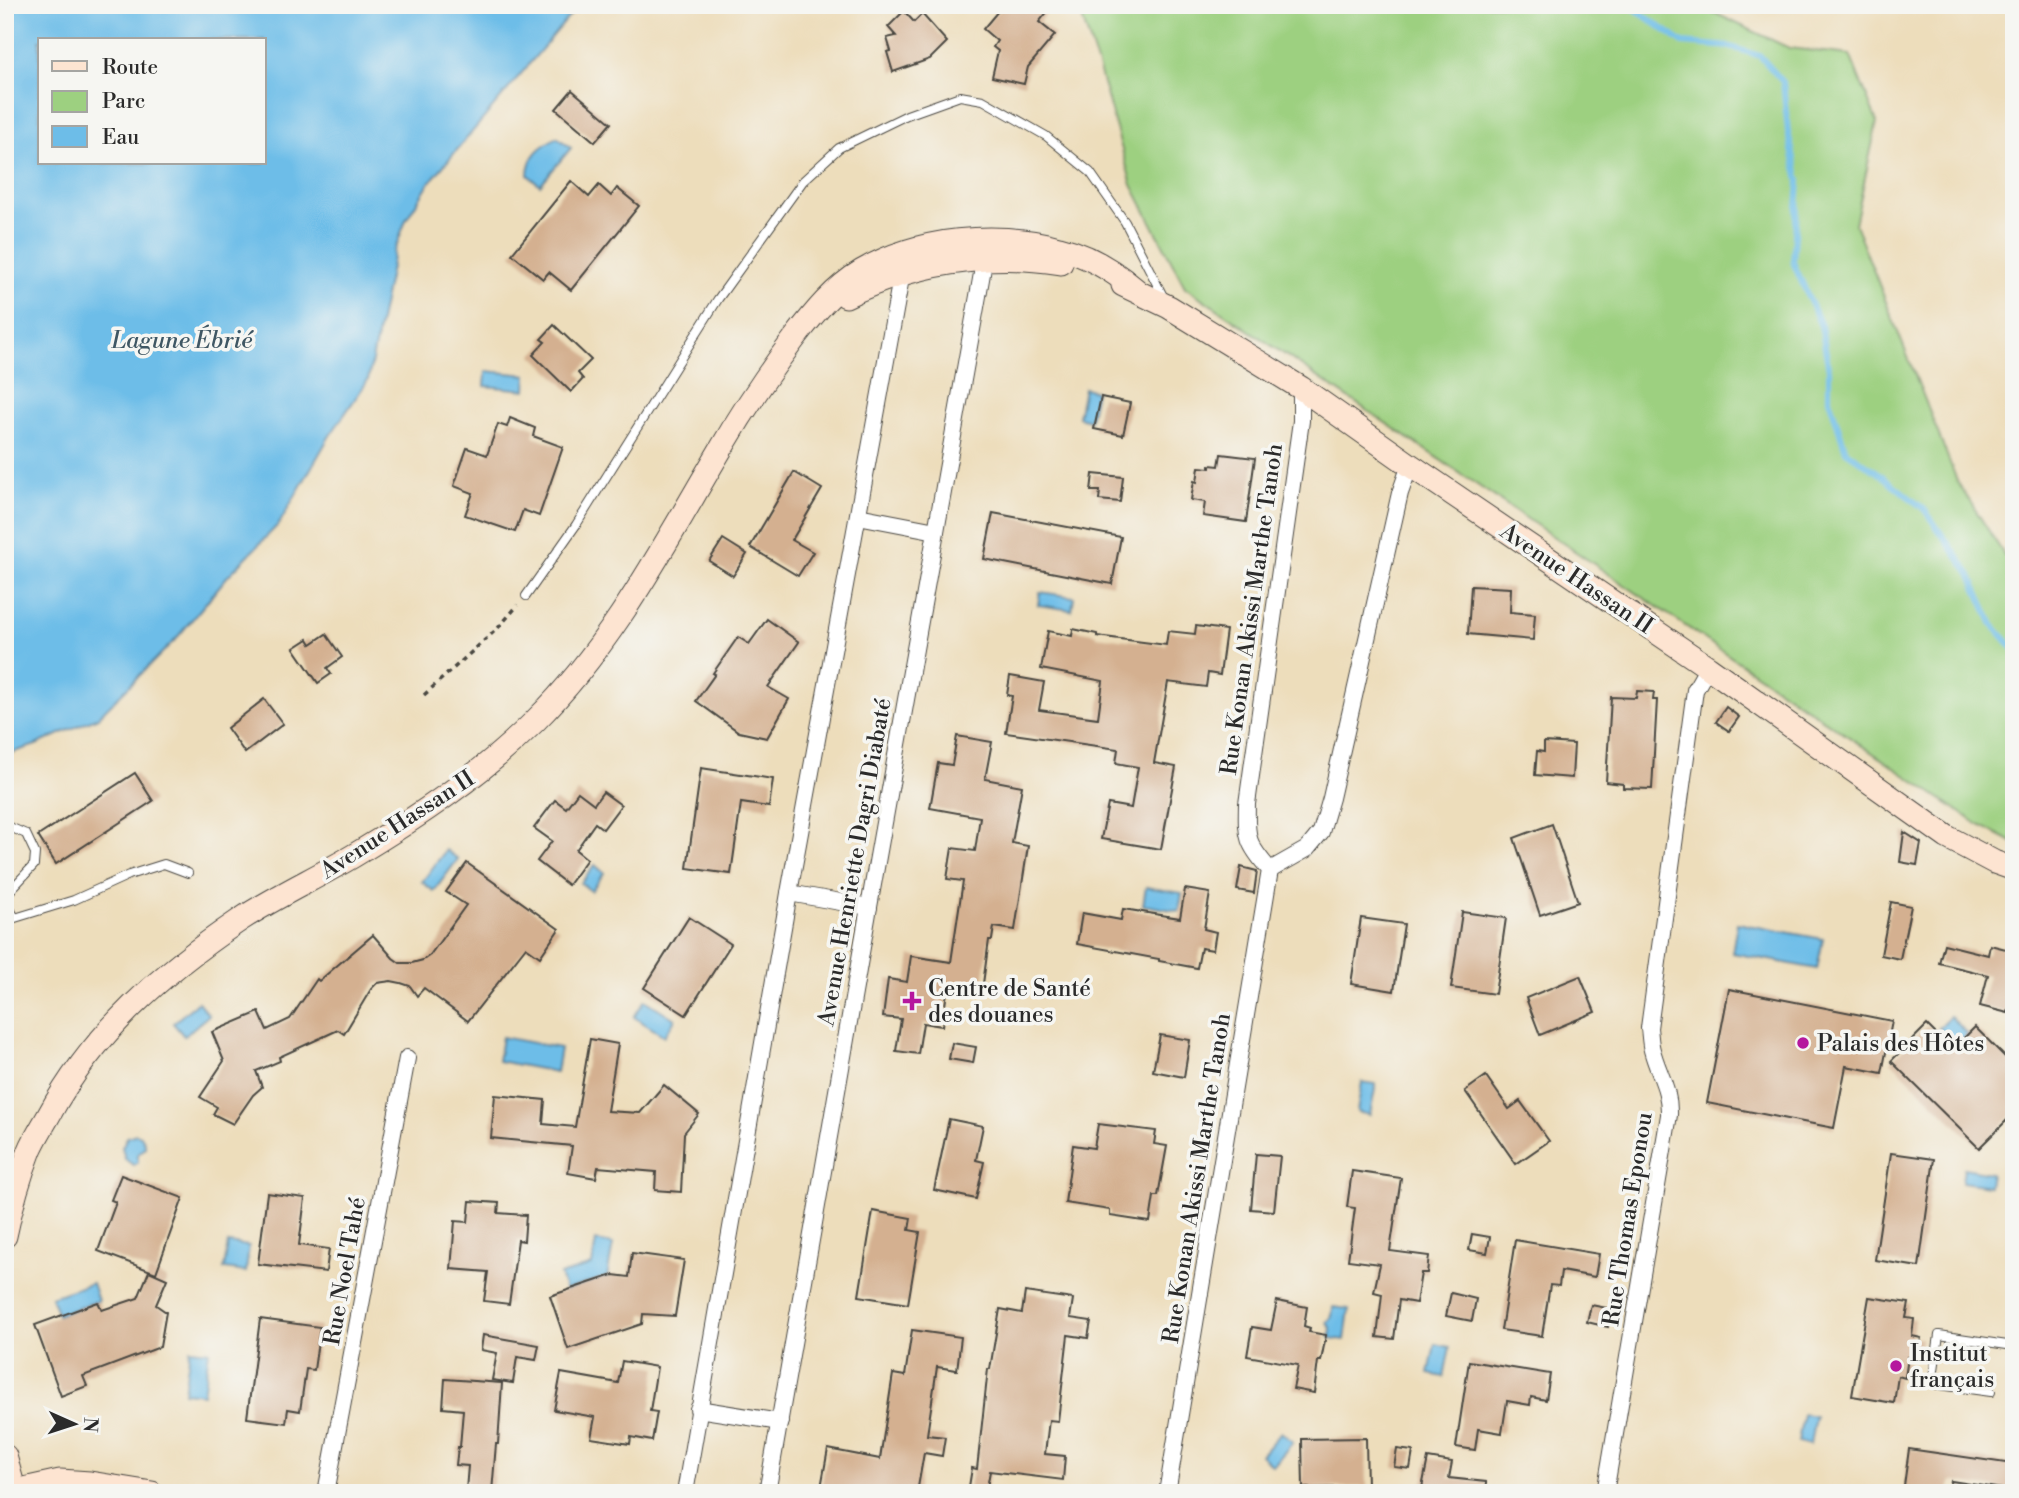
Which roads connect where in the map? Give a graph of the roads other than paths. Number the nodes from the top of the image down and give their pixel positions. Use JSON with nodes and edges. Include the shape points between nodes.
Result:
{"nodes":[{"id":1,"x":986,"y":250,"type":"junction"},
{"id":2,"x":906,"y":251,"type":"junction"},
{"id":3,"x":901,"y":274,"type":"junction"},
{"id":4,"x":1169,"y":307,"type":"junction"},
{"id":5,"x":818,"y":310,"type":"junction"},
{"id":6,"x":1301,"y":388,"type":"junction"},
{"id":7,"x":1410,"y":465,"type":"junction"},
{"id":8,"x":858,"y":516,"type":"junction"},
{"id":9,"x":936,"y":531,"type":"junction"},
{"id":10,"x":526,"y":596,"type":"road end"},
{"id":11,"x":1708,"y":667,"type":"junction"},
{"id":12,"x":5,"y":825,"type":"edge"},
{"id":13,"x":1269,"y":870,"type":"junction"},
{"id":14,"x":2014,"y":870,"type":"edge"},
{"id":15,"x":188,"y":873,"type":"dead end"},
{"id":16,"x":789,"y":893,"type":"junction"},
{"id":17,"x":869,"y":907,"type":"junction"},
{"id":18,"x":407,"y":1058,"type":"dead end"},
{"id":19,"x":5,"y":1236,"type":"edge"},
{"id":20,"x":2014,"y":1346,"type":"edge"},
{"id":21,"x":1990,"y":1392,"type":"dead end"},
{"id":22,"x":698,"y":1409,"type":"junction"},
{"id":23,"x":780,"y":1422,"type":"junction"},
{"id":24,"x":5,"y":1456,"type":"edge"},
{"id":25,"x":15,"y":1492,"type":"edge"},
{"id":26,"x":152,"y":1493,"type":"edge"},
{"id":27,"x":326,"y":1493,"type":"edge"},
{"id":28,"x":685,"y":1493,"type":"edge"},
{"id":29,"x":767,"y":1493,"type":"edge"},
{"id":30,"x":1167,"y":1493,"type":"edge"},
{"id":31,"x":1605,"y":1493,"type":"edge"}],
"edges":[{"from":1,"to":2,"type":"street","name":"Avenue Hassan II","via":[[949,242]]},
{"from":1,"to":3,"type":"street","name":"Avenue Hassan II"},
{"from":1,"to":4,"type":"street","name":"Avenue Hassan II","via":[[1021,241],[1060,248],[1094,261]]},
{"from":1,"to":9,"type":"street","name":"Avenue Henriette Dagri Diabaté"},
{"from":2,"to":3,"type":"street"},
{"from":2,"to":5,"type":"street","name":"Avenue Hassan II","via":[[839,286]]},
{"from":3,"to":5,"type":"street","name":"Avenue Hassan II"},
{"from":3,"to":8,"type":"street"},
{"from":4,"to":6,"type":"street","name":"Avenue Hassan II"},
{"from":4,"to":10,"type":"lane","via":[[1125,222],[1090,172],[1046,136],[983,100],[960,96],[907,115],[839,148],[803,181],[718,299]]},
{"from":5,"to":19,"type":"street","name":"Avenue Hassan II","via":[[748,402],[622,615],[578,674],[499,755],[435,804],[242,919],[167,974],[113,1024],[66,1083],[31,1148]]},
{"from":6,"to":7,"type":"street","name":"Avenue Hassan II"},
{"from":6,"to":13,"type":"street","name":"Rue Konan Akissi Marthe Tanoh","via":[[1301,421],[1247,804],[1246,833]]},
{"from":7,"to":11,"type":"street","name":"Avenue Hassan II"},
{"from":7,"to":13,"type":"street","via":[[1321,832],[1307,849]]},
{"from":8,"to":9,"type":"street"},
{"from":8,"to":16,"type":"street"},
{"from":9,"to":17,"type":"street","name":"Avenue Henriette Dagri Diabaté"},
{"from":11,"to":14,"type":"street","name":"Avenue Hassan II","via":[[1947,836]]},
{"from":11,"to":31,"type":"street","name":"Rue Thomas Eponou","via":[[1695,690],[1649,1028],[1651,1048],[1666,1086],[1669,1115]]},
{"from":12,"to":15,"type":"lane","via":[[26,834],[34,853],[34,865],[6,895],[15,919],[164,864]]},
{"from":13,"to":30,"type":"street","name":"Rue Konan Akissi Marthe Tanoh"},
{"from":16,"to":17,"type":"street"},
{"from":16,"to":22,"type":"street"},
{"from":17,"to":23,"type":"street","name":"Avenue Henriette Dagri Diabaté"},
{"from":18,"to":27,"type":"street","name":"Rue Noel Tahé"},
{"from":20,"to":21,"type":"lane","via":[[1939,1335],[1932,1384]]},
{"from":22,"to":23,"type":"street"},
{"from":22,"to":28,"type":"street"},
{"from":23,"to":29,"type":"street","name":"Avenue Henriette Dagri Diabaté"},
{"from":24,"to":25,"type":"street"},
{"from":25,"to":26,"type":"street","via":[[60,1481]]}]}
